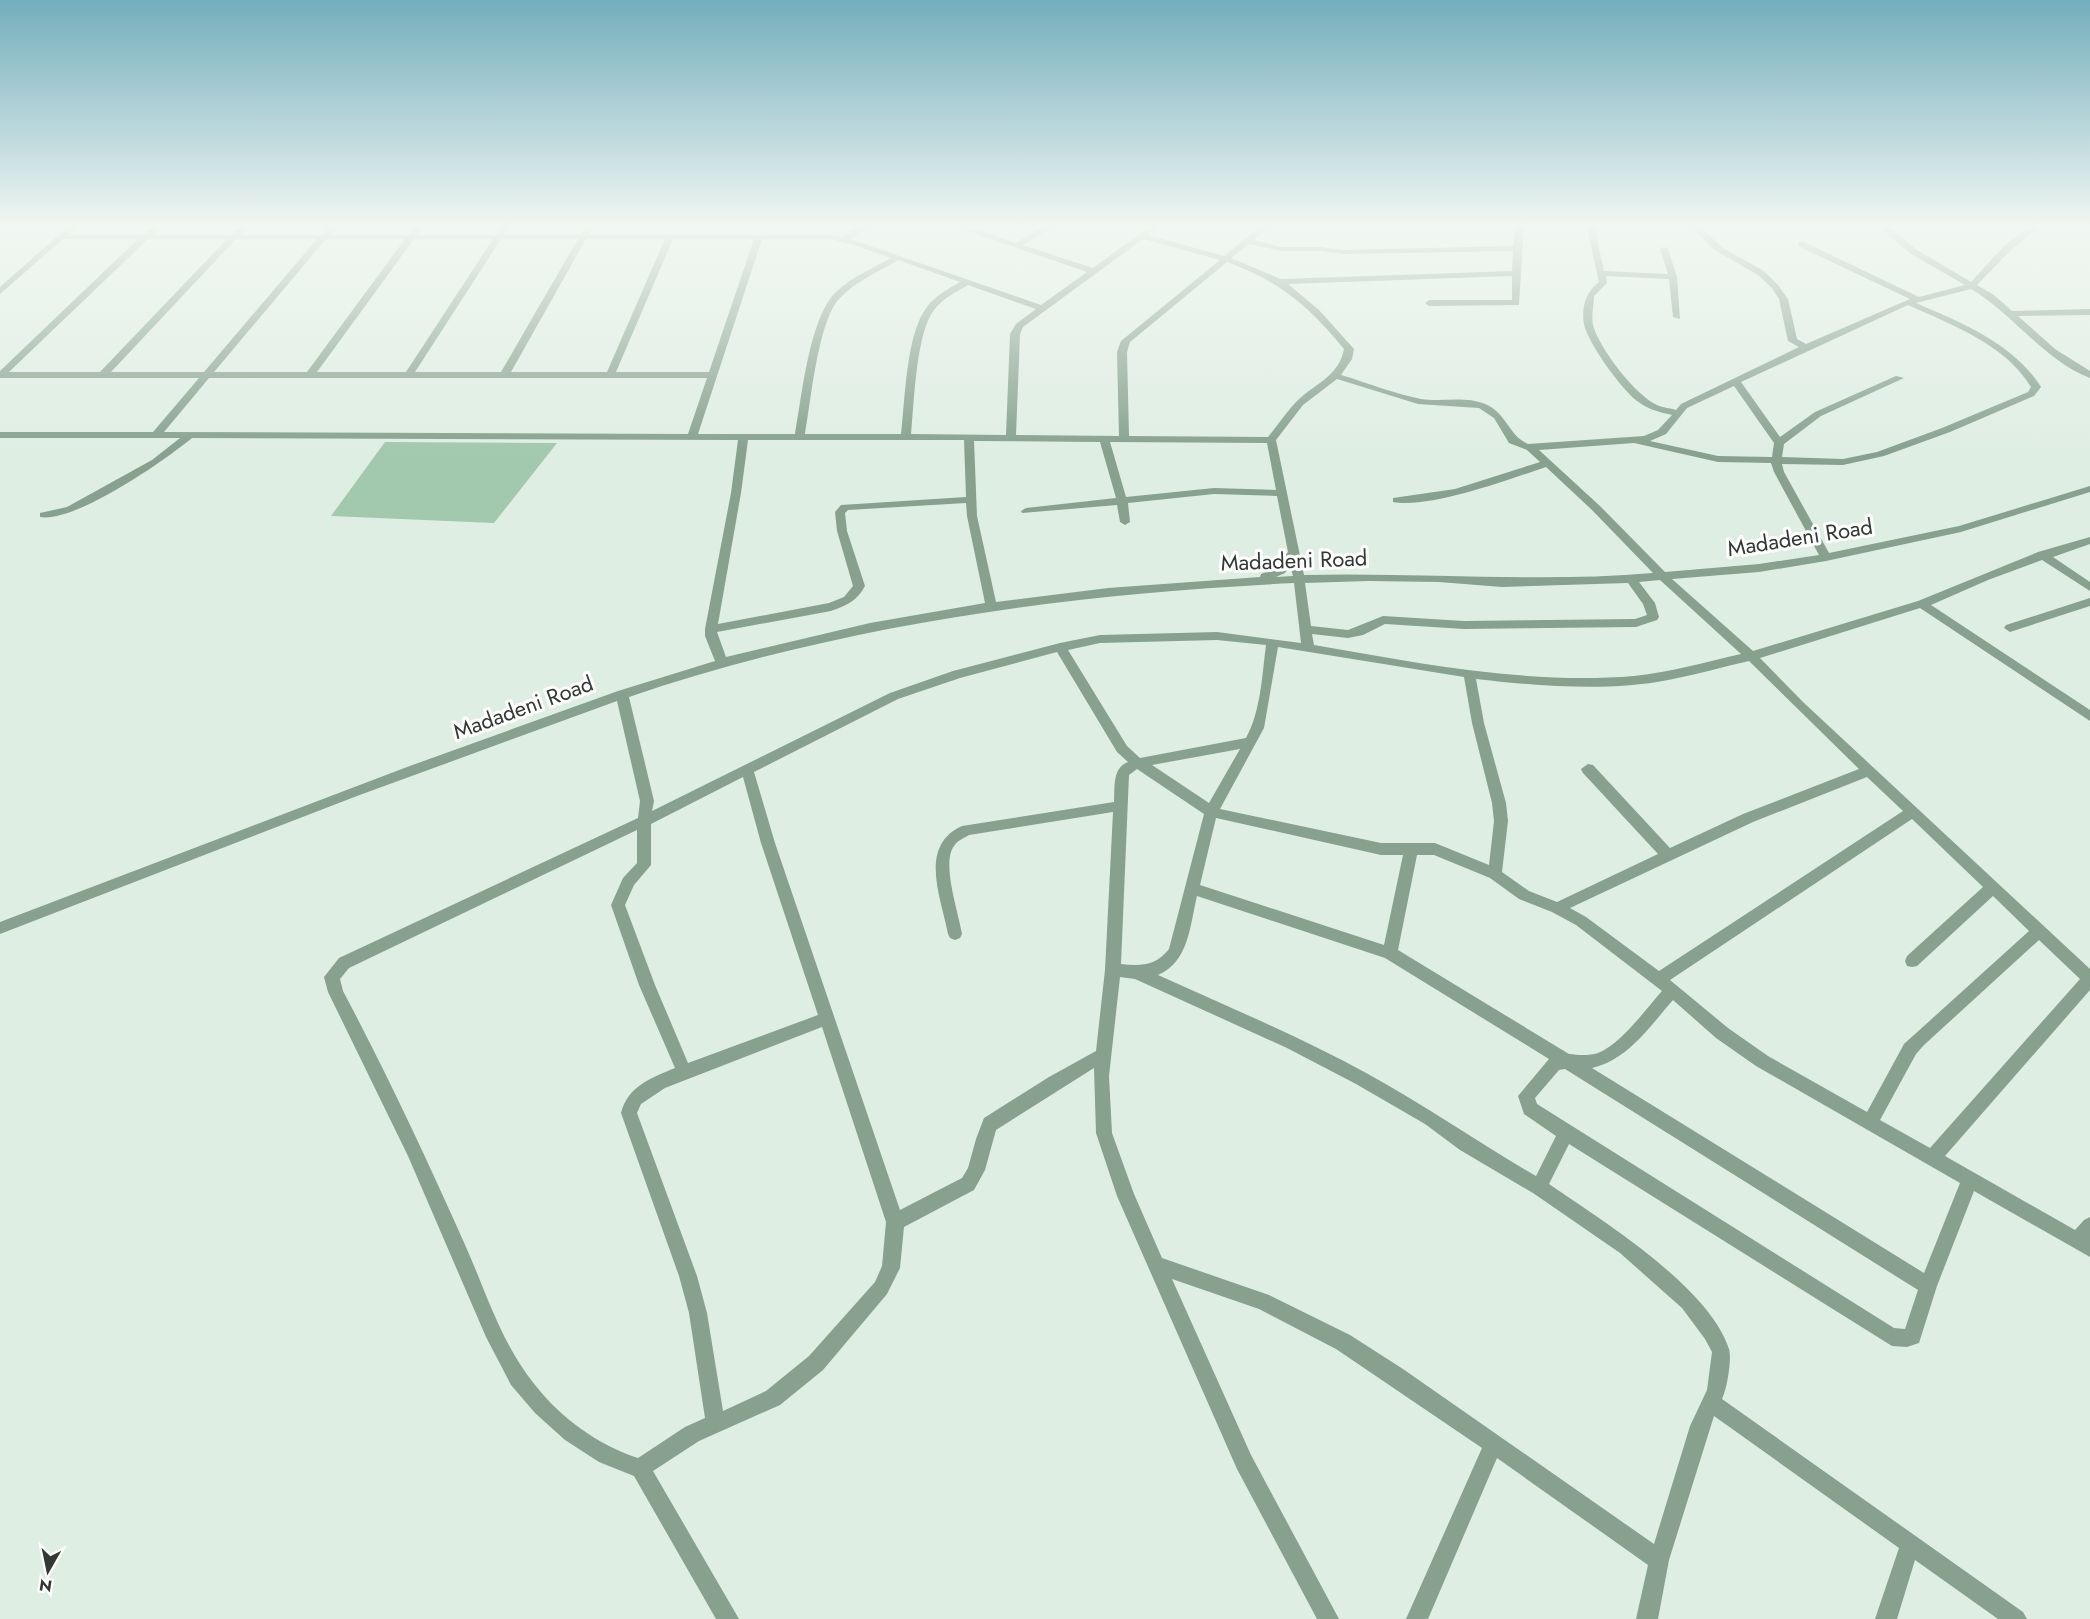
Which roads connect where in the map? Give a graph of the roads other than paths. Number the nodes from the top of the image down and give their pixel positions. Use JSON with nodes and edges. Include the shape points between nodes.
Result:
{"nodes":[{"id":1,"x":78,"y":301,"type":"edge"},
{"id":2,"x":174,"y":301,"type":"edge"},
{"id":3,"x":270,"y":301,"type":"edge"},
{"id":4,"x":364,"y":301,"type":"edge"},
{"id":5,"x":457,"y":301,"type":"edge"},
{"id":6,"x":547,"y":301,"type":"edge"},
{"id":7,"x":643,"y":301,"type":"edge"},
{"id":8,"x":737,"y":301,"type":"edge"},
{"id":9,"x":832,"y":301,"type":"edge"},
{"id":10,"x":939,"y":301,"type":"edge"},
{"id":11,"x":1019,"y":301,"type":"edge"},
{"id":12,"x":1054,"y":301,"type":"edge"},
{"id":13,"x":1175,"y":301,"type":"edge"},
{"id":14,"x":1302,"y":301,"type":"edge"},
{"id":15,"x":1516,"y":301,"type":"edge"},
{"id":16,"x":1590,"y":301,"type":"edge"},
{"id":17,"x":1674,"y":301,"type":"edge"},
{"id":18,"x":1784,"y":301,"type":"edge"},
{"id":19,"x":1913,"y":301,"type":"joint"},
{"id":20,"x":1992,"y":301,"type":"edge"},
{"id":21,"x":1429,"y":303,"type":"dead end"},
{"id":22,"x":1043,"y":309,"type":"junction"},
{"id":23,"x":2090,"y":312,"type":"edge"},
{"id":24,"x":2011,"y":314,"type":"junction"},
{"id":25,"x":1677,"y":316,"type":"dead end"},
{"id":26,"x":1806,"y":347,"type":"junction"},
{"id":27,"x":0,"y":375,"type":"edge"},
{"id":28,"x":103,"y":375,"type":"junction"},
{"id":29,"x":310,"y":375,"type":"junction"},
{"id":30,"x":611,"y":375,"type":"junction"},
{"id":31,"x":712,"y":375,"type":"junction"},
{"id":32,"x":2090,"y":375,"type":"edge"},
{"id":33,"x":205,"y":376,"type":"junction"},
{"id":34,"x":408,"y":376,"type":"junction"},
{"id":35,"x":504,"y":376,"type":"junction"},
{"id":36,"x":1336,"y":376,"type":"junction"},
{"id":37,"x":1899,"y":378,"type":"dead end"},
{"id":38,"x":1736,"y":382,"type":"junction"},
{"id":39,"x":1677,"y":414,"type":"junction"},
{"id":40,"x":0,"y":435,"type":"edge"},
{"id":41,"x":156,"y":435,"type":"junction"},
{"id":42,"x":190,"y":435,"type":"junction"},
{"id":43,"x":692,"y":437,"type":"junction"},
{"id":44,"x":743,"y":437,"type":"junction"},
{"id":45,"x":906,"y":437,"type":"junction"},
{"id":46,"x":969,"y":437,"type":"junction"},
{"id":47,"x":799,"y":438,"type":"junction"},
{"id":48,"x":1011,"y":438,"type":"junction"},
{"id":49,"x":1104,"y":438,"type":"junction"},
{"id":50,"x":1124,"y":438,"type":"junction"},
{"id":51,"x":1270,"y":440,"type":"junction"},
{"id":52,"x":1636,"y":441,"type":"junction"},
{"id":53,"x":1779,"y":443,"type":"junction"},
{"id":54,"x":1530,"y":447,"type":"junction"},
{"id":55,"x":1776,"y":462,"type":"junction"},
{"id":56,"x":1548,"y":463,"type":"junction"},
{"id":57,"x":2090,"y":489,"type":"edge"},
{"id":58,"x":1281,"y":493,"type":"junction"},
{"id":59,"x":970,"y":500,"type":"junction"},
{"id":60,"x":1397,"y":500,"type":"dead end"},
{"id":61,"x":1122,"y":501,"type":"junction"},
{"id":62,"x":1026,"y":511,"type":"dead end"},
{"id":63,"x":44,"y":515,"type":"dead end"},
{"id":64,"x":1125,"y":522,"type":"dead end"},
{"id":65,"x":2090,"y":540,"type":"edge"},
{"id":66,"x":1293,"y":554,"type":"junction"},
{"id":67,"x":2042,"y":555,"type":"junction"},
{"id":68,"x":1826,"y":557,"type":"junction"},
{"id":69,"x":1662,"y":576,"type":"junction"},
{"id":70,"x":1331,"y":578,"type":"junction"},
{"id":71,"x":1631,"y":579,"type":"junction"},
{"id":72,"x":1248,"y":581,"type":"junction"},
{"id":73,"x":1300,"y":582,"type":"junction"},
{"id":74,"x":1510,"y":582,"type":"junction"},
{"id":75,"x":2090,"y":587,"type":"edge"},
{"id":76,"x":1081,"y":595,"type":"junction"},
{"id":77,"x":2090,"y":602,"type":"edge"},
{"id":78,"x":1922,"y":604,"type":"junction"},
{"id":79,"x":991,"y":605,"type":"junction"},
{"id":80,"x":2010,"y":628,"type":"dead end"},
{"id":81,"x":711,"y":629,"type":"junction"},
{"id":82,"x":1306,"y":629,"type":"junction"},
{"id":83,"x":1273,"y":642,"type":"junction"},
{"id":84,"x":1060,"y":647,"type":"junction"},
{"id":85,"x":1308,"y":648,"type":"junction"},
{"id":86,"x":1751,"y":656,"type":"junction"},
{"id":87,"x":722,"y":663,"type":"junction"},
{"id":88,"x":1469,"y":674,"type":"junction"},
{"id":89,"x":622,"y":694,"type":"junction"},
{"id":90,"x":2072,"y":703,"type":"junction"},
{"id":91,"x":2090,"y":708,"type":"edge"},
{"id":92,"x":2090,"y":716,"type":"edge"},
{"id":93,"x":1250,"y":742,"type":"junction"},
{"id":94,"x":1138,"y":763,"type":"junction"},
{"id":95,"x":747,"y":769,"type":"junction"},
{"id":96,"x":1588,"y":769,"type":"dead end"},
{"id":97,"x":1869,"y":771,"type":"junction"},
{"id":98,"x":1120,"y":806,"type":"junction"},
{"id":99,"x":1912,"y":812,"type":"junction"},
{"id":100,"x":1211,"y":813,"type":"junction"},
{"id":101,"x":644,"y":821,"type":"junction"},
{"id":102,"x":1411,"y":849,"type":"junction"},
{"id":103,"x":1669,"y":856,"type":"junction"},
{"id":104,"x":1495,"y":874,"type":"junction"},
{"id":105,"x":1192,"y":888,"type":"junction"},
{"id":106,"x":1992,"y":888,"type":"junction"},
{"id":107,"x":1557,"y":908,"type":"junction"},
{"id":108,"x":0,"y":928,"type":"edge"},
{"id":109,"x":2039,"y":932,"type":"junction"},
{"id":110,"x":956,"y":934,"type":"dead end"},
{"id":111,"x":1390,"y":953,"type":"junction"},
{"id":112,"x":1912,"y":961,"type":"dead end"},
{"id":113,"x":1113,"y":970,"type":"junction"},
{"id":114,"x":1138,"y":973,"type":"junction"},
{"id":115,"x":1659,"y":979,"type":"junction"},
{"id":116,"x":1672,"y":991,"type":"junction"},
{"id":117,"x":827,"y":1018,"type":"junction"},
{"id":118,"x":1103,"y":1054,"type":"junction"},
{"id":119,"x":1567,"y":1061,"type":"junction"},
{"id":120,"x":684,"y":1072,"type":"junction"},
{"id":121,"x":1870,"y":1122,"type":"junction"},
{"id":122,"x":1566,"y":1133,"type":"junction"},
{"id":123,"x":1932,"y":1158,"type":"junction"},
{"id":124,"x":1970,"y":1180,"type":"junction"},
{"id":125,"x":1539,"y":1186,"type":"junction"},
{"id":126,"x":895,"y":1222,"type":"junction"},
{"id":127,"x":2090,"y":1226,"type":"edge"},
{"id":128,"x":2083,"y":1244,"type":"edge"},
{"id":129,"x":1158,"y":1265,"type":"junction"},
{"id":130,"x":1928,"y":1286,"type":"junction"},
{"id":131,"x":1711,"y":1402,"type":"junction"},
{"id":132,"x":715,"y":1423,"type":"junction"},
{"id":133,"x":1493,"y":1444,"type":"junction"},
{"id":134,"x":640,"y":1468,"type":"junction"},
{"id":135,"x":1910,"y":1544,"type":"junction"},
{"id":136,"x":1659,"y":1560,"type":"junction"},
{"id":137,"x":728,"y":1619,"type":"edge"},
{"id":138,"x":1328,"y":1619,"type":"edge"},
{"id":139,"x":1417,"y":1619,"type":"edge"},
{"id":140,"x":1647,"y":1619,"type":"edge"},
{"id":141,"x":1886,"y":1619,"type":"edge"},
{"id":142,"x":2016,"y":1619,"type":"edge"}],
"edges":[{"from":1,"to":27,"type":"street"},
{"from":2,"to":28,"type":"street"},
{"from":3,"to":33,"type":"street"},
{"from":4,"to":29,"type":"street"},
{"from":5,"to":34,"type":"street"},
{"from":6,"to":35,"type":"street"},
{"from":7,"to":30,"type":"street"},
{"from":8,"to":31,"type":"street"},
{"from":9,"to":47,"type":"street","via":[[822,327]]},
{"from":10,"to":45,"type":"street","via":[[924,317]]},
{"from":11,"to":22,"type":"street"},
{"from":12,"to":22,"type":"street"},
{"from":13,"to":50,"type":"street","via":[[1126,341],[1122,352]]},
{"from":14,"to":36,"type":"street","via":[[1348,349],[1348,357]]},
{"from":15,"to":21,"type":"street"},
{"from":16,"to":39,"type":"street","via":[[1588,324],[1610,364],[1646,403]]},
{"from":17,"to":25,"type":"street"},
{"from":18,"to":26,"type":"street","via":[[1793,340]]},
{"from":19,"to":26,"type":"street"},
{"from":19,"to":55,"type":"street","via":[[1975,334],[2023,368],[2036,387],[2031,394],[1946,430],[1862,459]]},
{"from":20,"to":24,"type":"street"},
{"from":22,"to":48,"type":"street","via":[[1019,326],[1015,334]]},
{"from":23,"to":24,"type":"street"},
{"from":24,"to":32,"type":"street","via":[[2052,351]]},
{"from":26,"to":38,"type":"street"},
{"from":27,"to":28,"type":"street"},
{"from":28,"to":33,"type":"street"},
{"from":29,"to":33,"type":"street"},
{"from":29,"to":34,"type":"street"},
{"from":30,"to":31,"type":"street"},
{"from":30,"to":35,"type":"street"},
{"from":31,"to":43,"type":"street"},
{"from":33,"to":41,"type":"street"},
{"from":34,"to":35,"type":"street"},
{"from":36,"to":51,"type":"street","via":[[1301,402]]},
{"from":36,"to":54,"type":"street","via":[[1418,400],[1482,406],[1497,416],[1513,441]]},
{"from":37,"to":53,"type":"street","via":[[1818,414]]},
{"from":38,"to":39,"type":"street","via":[[1684,406]]},
{"from":38,"to":53,"type":"street"},
{"from":39,"to":52,"type":"street","via":[[1662,432]]},
{"from":40,"to":41,"type":"street"},
{"from":41,"to":42,"type":"street"},
{"from":42,"to":43,"type":"street"},
{"from":42,"to":63,"type":"street","via":[[156,462],[80,504]]},
{"from":43,"to":44,"type":"street"},
{"from":44,"to":47,"type":"street"},
{"from":44,"to":81,"type":"street"},
{"from":45,"to":46,"type":"street"},
{"from":45,"to":47,"type":"street"},
{"from":46,"to":48,"type":"street"},
{"from":46,"to":59,"type":"street"},
{"from":48,"to":49,"type":"street"},
{"from":49,"to":50,"type":"street"},
{"from":49,"to":61,"type":"street"},
{"from":50,"to":51,"type":"street"},
{"from":51,"to":58,"type":"street"},
{"from":52,"to":54,"type":"street"},
{"from":52,"to":55,"type":"street","via":[[1718,459]]},
{"from":53,"to":55,"type":"street"},
{"from":54,"to":56,"type":"street"},
{"from":55,"to":68,"type":"street"},
{"from":56,"to":60,"type":"street","via":[[1451,492]]},
{"from":56,"to":69,"type":"street"},
{"from":57,"to":68,"type":"street","name":"Madadeni Road","via":[[1961,529]]},
{"from":58,"to":61,"type":"street","via":[[1214,491]]},
{"from":58,"to":66,"type":"street"},
{"from":59,"to":79,"type":"street"},
{"from":59,"to":81,"type":"street","via":[[845,507],[840,512],[842,531],[859,586],[856,593],[831,607]]},
{"from":61,"to":62,"type":"street"},
{"from":61,"to":64,"type":"street"},
{"from":65,"to":67,"type":"street"},
{"from":66,"to":70,"type":"street","via":[[1312,572]]},
{"from":66,"to":72,"type":"street","via":[[1278,573]]},
{"from":66,"to":73,"type":"street"},
{"from":67,"to":75,"type":"street"},
{"from":67,"to":78,"type":"street"},
{"from":68,"to":69,"type":"street","name":"Madadeni Road","via":[[1760,568]]},
{"from":69,"to":71,"type":"street","name":"Madadeni Road"},
{"from":69,"to":86,"type":"street"},
{"from":70,"to":73,"type":"street","name":"Madadeni Road"},
{"from":70,"to":74,"type":"street","name":"Madadeni Road"},
{"from":71,"to":74,"type":"street","name":"Madadeni Road"},
{"from":71,"to":82,"type":"street","via":[[1652,609],[1653,617],[1648,620],[1464,625],[1383,620],[1348,634]]},
{"from":72,"to":73,"type":"street","name":"Madadeni Road"},
{"from":72,"to":76,"type":"street","name":"Madadeni Road"},
{"from":73,"to":74,"type":"street","name":"Madadeni Road"},
{"from":73,"to":76,"type":"street","name":"Madadeni Road"},
{"from":73,"to":82,"type":"street"},
{"from":76,"to":79,"type":"street","name":"Madadeni Road"},
{"from":77,"to":80,"type":"street"},
{"from":78,"to":86,"type":"street"},
{"from":78,"to":90,"type":"street"},
{"from":79,"to":87,"type":"street","name":"Madadeni Road","via":[[864,629]]},
{"from":81,"to":87,"type":"street"},
{"from":82,"to":85,"type":"street"},
{"from":83,"to":84,"type":"street","via":[[1217,636],[1158,636],[1100,639]]},
{"from":83,"to":85,"type":"street"},
{"from":83,"to":93,"type":"street","via":[[1258,728]]},
{"from":84,"to":94,"type":"street","via":[[1122,749]]},
{"from":84,"to":95,"type":"street","via":[[957,674],[894,696]]},
{"from":85,"to":88,"type":"street"},
{"from":86,"to":88,"type":"street","via":[[1634,680]]},
{"from":86,"to":97,"type":"street"},
{"from":87,"to":89,"type":"street","name":"Madadeni Road"},
{"from":88,"to":104,"type":"street","via":[[1499,803],[1501,821]]},
{"from":89,"to":101,"type":"street","via":[[646,795]]},
{"from":89,"to":108,"type":"street","name":"Madadeni Road"},
{"from":90,"to":91,"type":"street"},
{"from":90,"to":92,"type":"street"},
{"from":93,"to":94,"type":"street"},
{"from":93,"to":100,"type":"street"},
{"from":94,"to":98,"type":"street","via":[[1122,774]]},
{"from":94,"to":100,"type":"street"},
{"from":95,"to":101,"type":"street"},
{"from":95,"to":117,"type":"street"},
{"from":96,"to":103,"type":"street"},
{"from":97,"to":99,"type":"street"},
{"from":97,"to":103,"type":"street","via":[[1748,818]]},
{"from":98,"to":110,"type":"street","via":[[967,830],[954,837],[942,861]]},
{"from":98,"to":113,"type":"street"},
{"from":99,"to":106,"type":"street"},
{"from":99,"to":115,"type":"street"},
{"from":100,"to":102,"type":"street","via":[[1381,849]]},
{"from":100,"to":105,"type":"street"},
{"from":101,"to":120,"type":"street","via":[[644,865],[628,882],[618,905]]},
{"from":101,"to":134,"type":"street","via":[[344,963],[332,977],[458,1248],[495,1337],[518,1379],[534,1400],[578,1437],[623,1464]]},
{"from":102,"to":104,"type":"street","via":[[1443,851]]},
{"from":102,"to":111,"type":"street"},
{"from":103,"to":107,"type":"street"},
{"from":104,"to":107,"type":"street","via":[[1524,895]]},
{"from":105,"to":111,"type":"street"},
{"from":105,"to":114,"type":"street","via":[[1176,952],[1168,964]]},
{"from":106,"to":109,"type":"street"},
{"from":106,"to":112,"type":"street"},
{"from":107,"to":115,"type":"street","via":[[1581,921]]},
{"from":109,"to":121,"type":"street","via":[[1914,1044]]},
{"from":109,"to":123,"type":"street","via":[[2090,979]]},
{"from":111,"to":119,"type":"street"},
{"from":113,"to":114,"type":"street"},
{"from":113,"to":118,"type":"street"},
{"from":114,"to":125,"type":"street","via":[[1293,1043],[1362,1079]]},
{"from":115,"to":116,"type":"street"},
{"from":116,"to":119,"type":"street","via":[[1605,1058]]},
{"from":116,"to":121,"type":"street","via":[[1762,1061]]},
{"from":117,"to":120,"type":"street"},
{"from":117,"to":126,"type":"street"},
{"from":118,"to":126,"type":"street","via":[[990,1124],[975,1176],[968,1184]]},
{"from":118,"to":129,"type":"street","via":[[1104,1133],[1126,1196]]},
{"from":119,"to":122,"type":"street","via":[[1554,1064],[1526,1096],[1530,1108]]},
{"from":119,"to":130,"type":"street"},
{"from":120,"to":132,"type":"street","via":[[642,1093],[632,1101],[628,1113],[688,1275],[698,1313]]},
{"from":121,"to":123,"type":"street"},
{"from":122,"to":125,"type":"street"},
{"from":122,"to":130,"type":"street","via":[[1892,1337],[1912,1336]]},
{"from":123,"to":124,"type":"street"},
{"from":124,"to":128,"type":"street"},
{"from":124,"to":130,"type":"street"},
{"from":125,"to":131,"type":"street","via":[[1626,1247],[1688,1302],[1712,1332],[1721,1352],[1718,1383]]},
{"from":126,"to":132,"type":"street","via":[[891,1268],[859,1315],[793,1383],[773,1398]]},
{"from":127,"to":128,"type":"street"},
{"from":129,"to":133,"type":"street","via":[[1263,1301],[1343,1342]]},
{"from":129,"to":138,"type":"street","via":[[1244,1462]]},
{"from":131,"to":135,"type":"street"},
{"from":131,"to":136,"type":"street"},
{"from":132,"to":134,"type":"street"},
{"from":133,"to":136,"type":"street"},
{"from":133,"to":139,"type":"street"},
{"from":134,"to":137,"type":"street"},
{"from":135,"to":141,"type":"street"},
{"from":135,"to":142,"type":"street"},
{"from":136,"to":140,"type":"street"}]}
